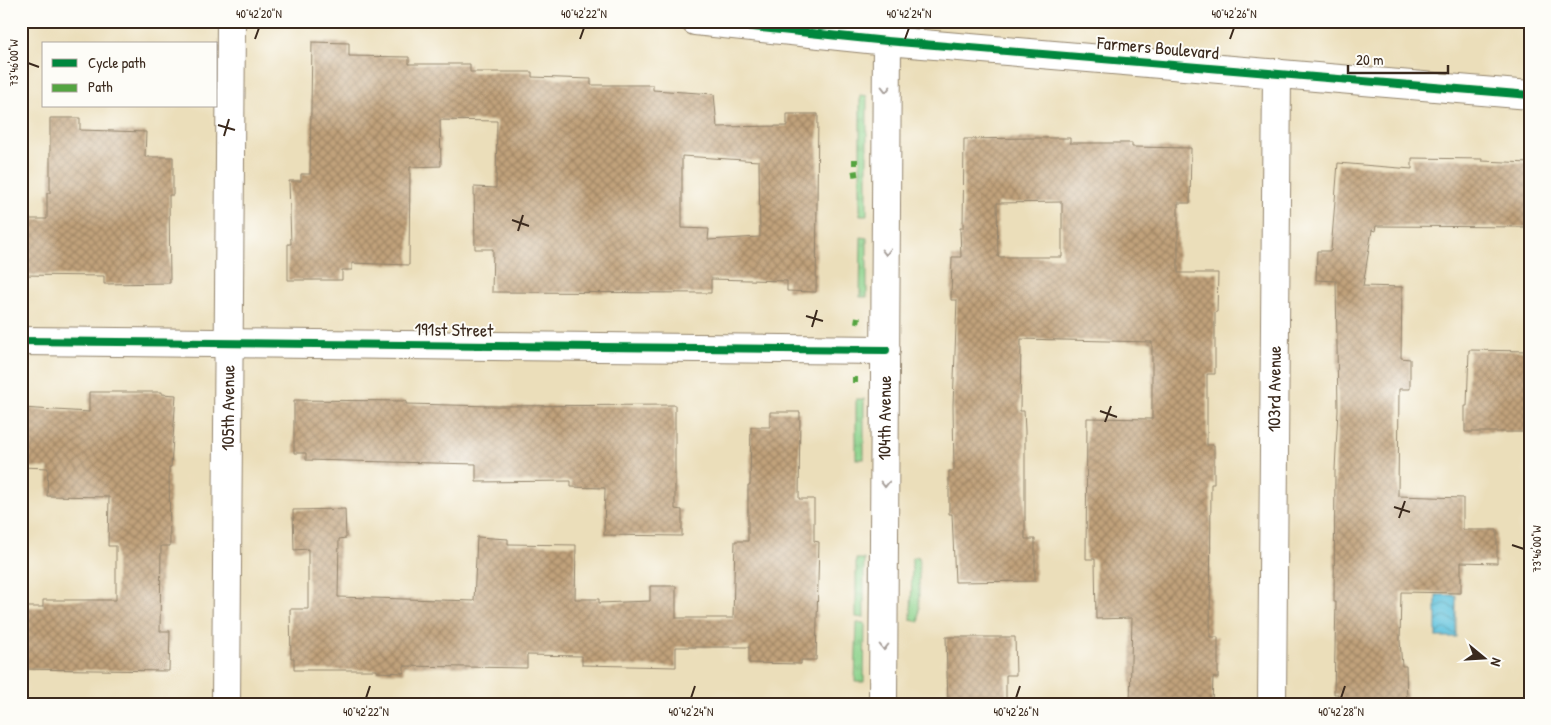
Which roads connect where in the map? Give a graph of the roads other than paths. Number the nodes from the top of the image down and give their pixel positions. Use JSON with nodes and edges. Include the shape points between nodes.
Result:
{"nodes":[{"id":1,"x":231,"y":21,"type":"edge"},
{"id":2,"x":701,"y":22,"type":"edge"},
{"id":3,"x":887,"y":41,"type":"junction"},
{"id":4,"x":1277,"y":73,"type":"junction"},
{"id":5,"x":1530,"y":95,"type":"edge"},
{"id":6,"x":21,"y":341,"type":"edge"},
{"id":7,"x":227,"y":343,"type":"junction"},
{"id":8,"x":886,"y":350,"type":"junction"},
{"id":9,"x":226,"y":704,"type":"edge"},
{"id":10,"x":883,"y":704,"type":"edge"},
{"id":11,"x":1272,"y":704,"type":"edge"}],
"edges":[{"from":1,"to":7,"type":"street","name":"105th Avenue"},
{"from":2,"to":3,"type":"street","name":"Farmers Boulevard"},
{"from":3,"to":4,"type":"street","name":"Farmers Boulevard"},
{"from":3,"to":8,"type":"street","name":"104th Avenue","one_way":true},
{"from":4,"to":5,"type":"street","name":"Farmers Boulevard"},
{"from":4,"to":11,"type":"street","name":"103rd Avenue"},
{"from":6,"to":7,"type":"street","name":"191st Street"},
{"from":7,"to":8,"type":"street","name":"191st Street"},
{"from":7,"to":9,"type":"street","name":"105th Avenue"},
{"from":8,"to":10,"type":"street","name":"104th Avenue","one_way":true}]}
